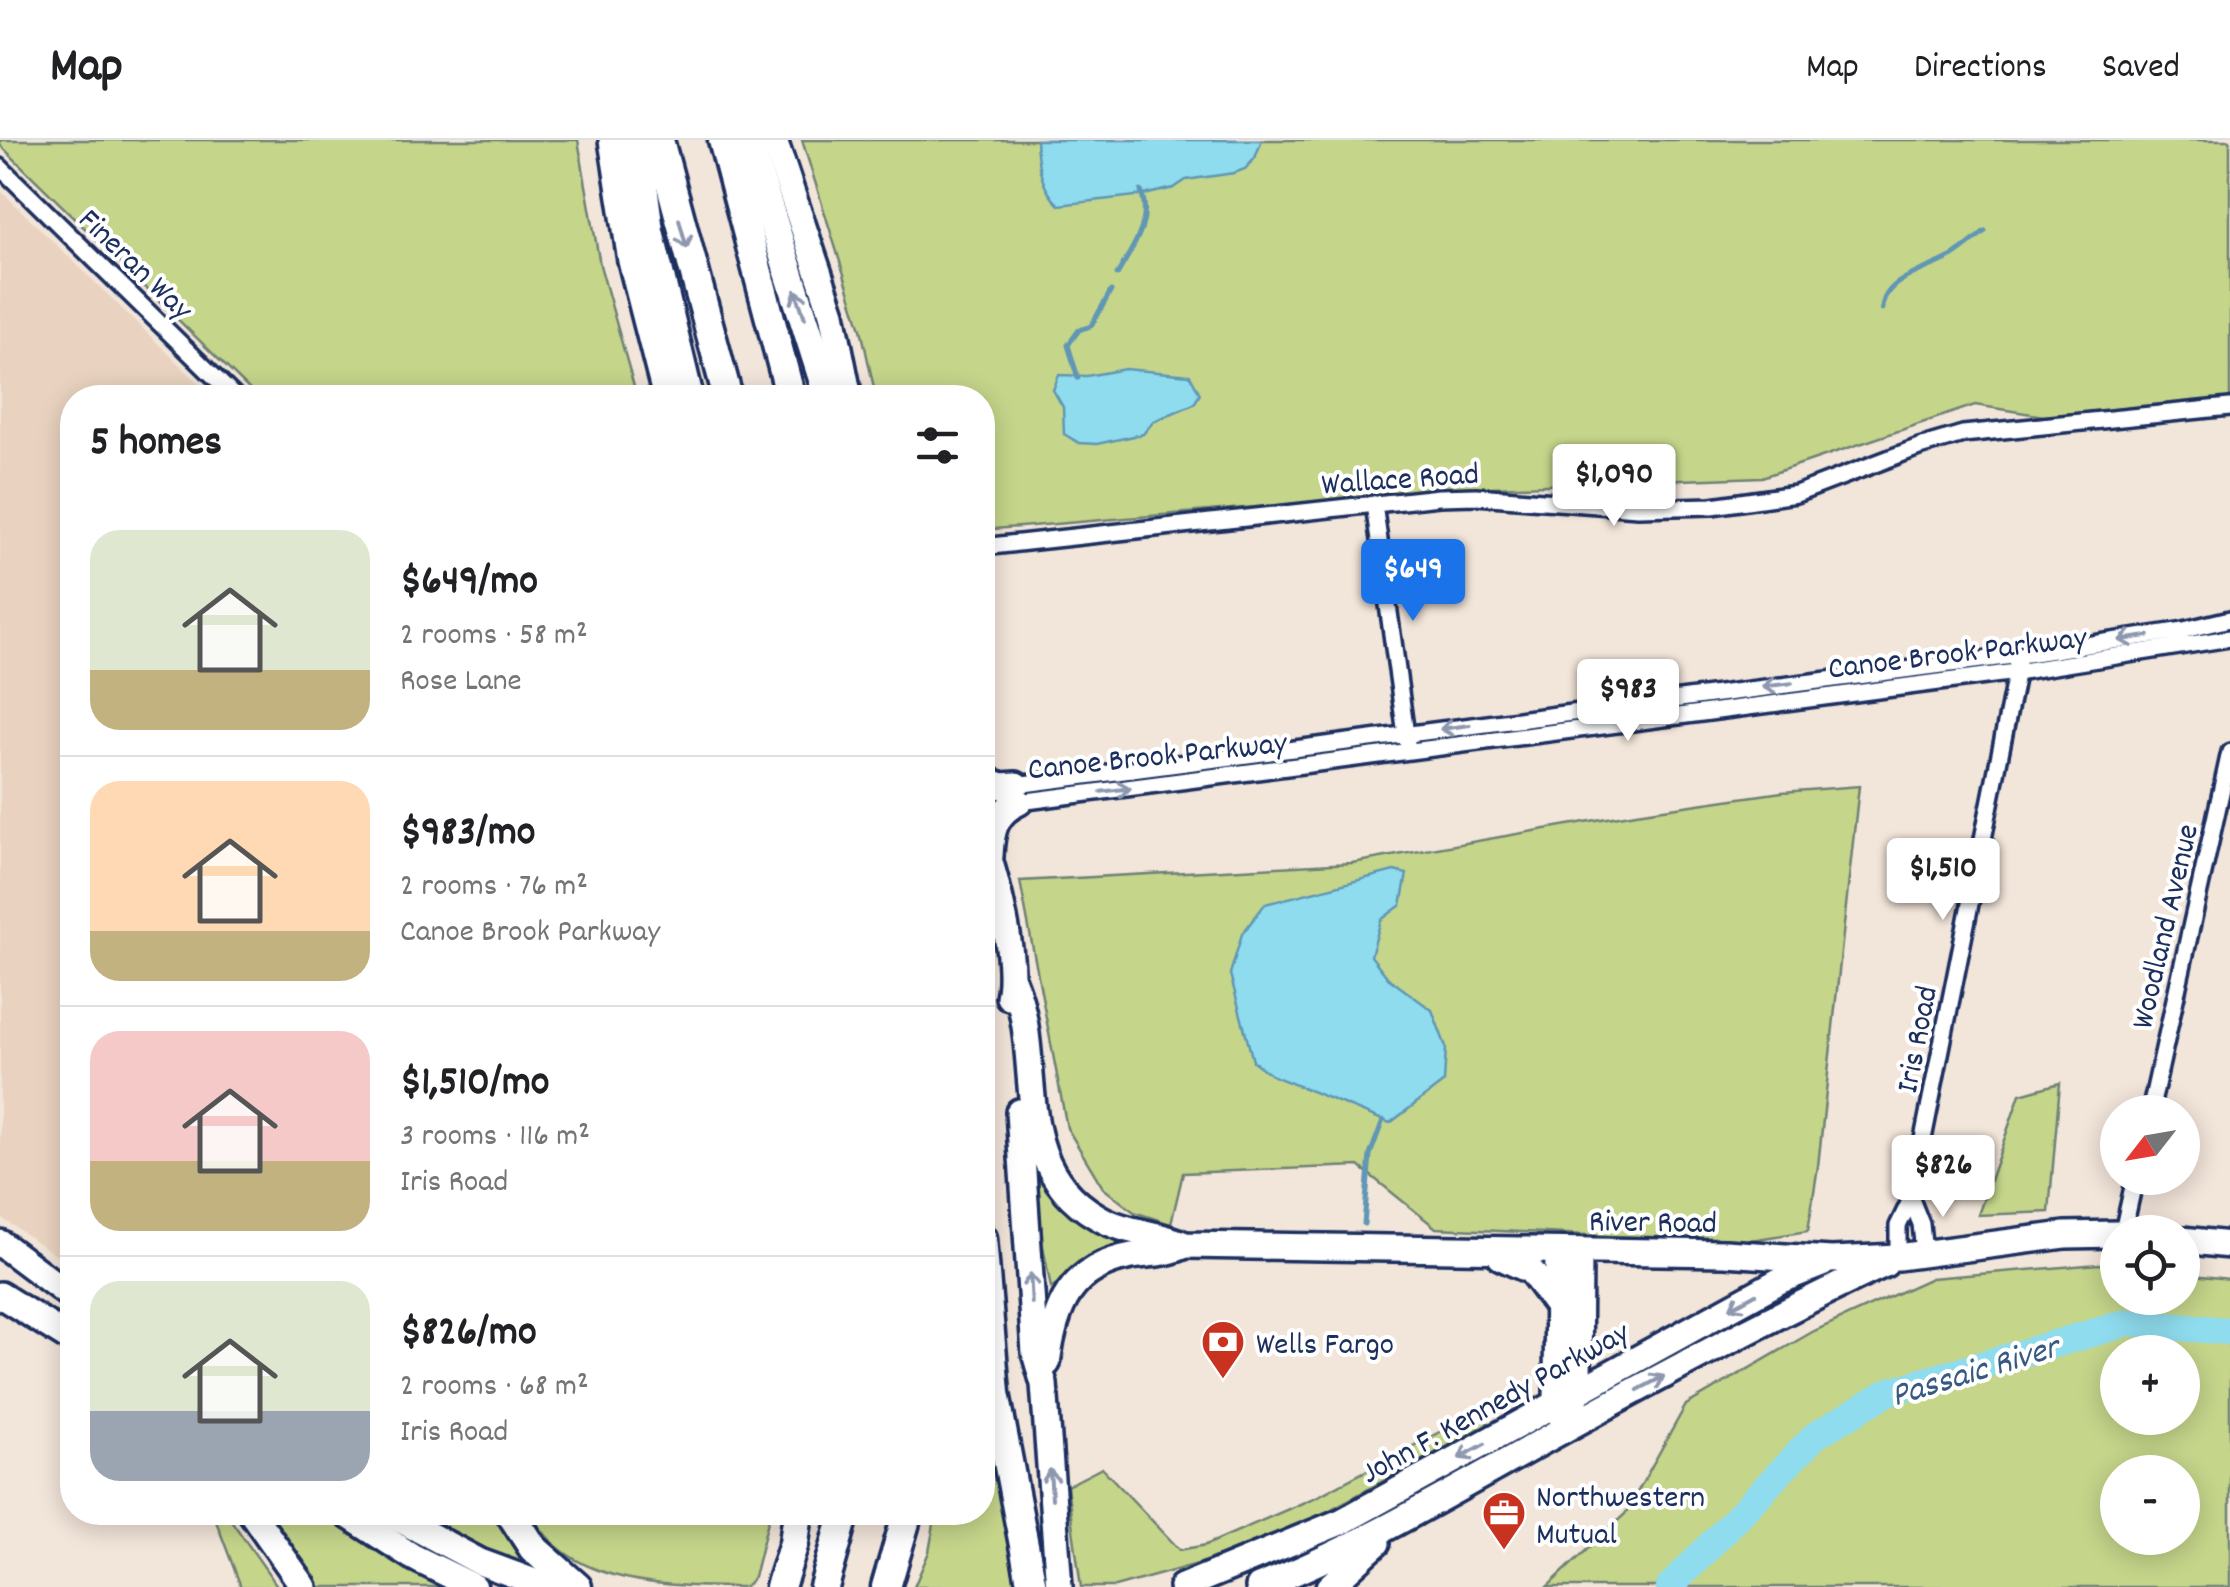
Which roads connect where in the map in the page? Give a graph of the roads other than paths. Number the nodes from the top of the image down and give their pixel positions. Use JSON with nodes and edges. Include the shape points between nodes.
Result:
{"nodes":[{"id":1,"x":612,"y":140,"type":"edge"},
{"id":2,"x":637,"y":140,"type":"edge"},
{"id":3,"x":659,"y":140,"type":"edge"},
{"id":4,"x":723,"y":140,"type":"edge"},
{"id":5,"x":747,"y":140,"type":"edge"},
{"id":6,"x":774,"y":140,"type":"edge"},
{"id":7,"x":0,"y":167,"type":"edge"},
{"id":8,"x":223,"y":385,"type":"edge"},
{"id":9,"x":663,"y":385,"type":"edge"},
{"id":10,"x":686,"y":385,"type":"edge"},
{"id":11,"x":725,"y":385,"type":"edge"},
{"id":12,"x":788,"y":385,"type":"edge"},
{"id":13,"x":825,"y":385,"type":"edge"},
{"id":14,"x":846,"y":385,"type":"edge"},
{"id":15,"x":2230,"y":406,"type":"edge"},
{"id":16,"x":1374,"y":504,"type":"junction"},
{"id":17,"x":995,"y":545,"type":"edge"},
{"id":18,"x":2230,"y":619,"type":"edge"},
{"id":19,"x":2230,"y":638,"type":"edge"},
{"id":20,"x":2018,"y":664,"type":"junction"},
{"id":21,"x":1406,"y":733,"type":"junction"},
{"id":22,"x":1408,"y":750,"type":"junction"},
{"id":23,"x":2230,"y":752,"type":"edge"},
{"id":24,"x":995,"y":783,"type":"edge"},
{"id":25,"x":1018,"y":794,"type":"junction"},
{"id":26,"x":995,"y":827,"type":"edge"},
{"id":27,"x":995,"y":887,"type":"edge"},
{"id":28,"x":1013,"y":981,"type":"junction"},
{"id":29,"x":2154,"y":1095,"type":"edge"},
{"id":30,"x":1911,"y":1199,"type":"junction"},
{"id":31,"x":2100,"y":1234,"type":"edge"},
{"id":32,"x":2200,"y":1242,"type":"edge"},
{"id":33,"x":0,"y":1243,"type":"edge"},
{"id":34,"x":1185,"y":1245,"type":"junction"},
{"id":35,"x":2230,"y":1245,"type":"edge"},
{"id":36,"x":1467,"y":1250,"type":"junction"},
{"id":37,"x":1569,"y":1252,"type":"junction"},
{"id":38,"x":1911,"y":1256,"type":"junction"},
{"id":39,"x":1831,"y":1260,"type":"junction"},
{"id":40,"x":60,"y":1288,"type":"edge"},
{"id":41,"x":0,"y":1296,"type":"edge"},
{"id":42,"x":1557,"y":1306,"type":"junction"},
{"id":43,"x":60,"y":1333,"type":"edge"},
{"id":44,"x":1044,"y":1384,"type":"junction"},
{"id":45,"x":995,"y":1393,"type":"edge"},
{"id":46,"x":1567,"y":1408,"type":"junction"},
{"id":47,"x":1398,"y":1522,"type":"junction"},
{"id":48,"x":259,"y":1525,"type":"edge"},
{"id":49,"x":363,"y":1525,"type":"edge"},
{"id":50,"x":410,"y":1525,"type":"edge"},
{"id":51,"x":518,"y":1525,"type":"edge"},
{"id":52,"x":796,"y":1525,"type":"edge"},
{"id":53,"x":803,"y":1525,"type":"edge"},
{"id":54,"x":841,"y":1525,"type":"edge"},
{"id":55,"x":904,"y":1525,"type":"edge"},
{"id":56,"x":794,"y":1543,"type":"junction"},
{"id":57,"x":888,"y":1583,"type":"edge"},
{"id":58,"x":825,"y":1585,"type":"edge"},
{"id":59,"x":1045,"y":1585,"type":"edge"},
{"id":60,"x":304,"y":1587,"type":"edge"},
{"id":61,"x":474,"y":1587,"type":"edge"},
{"id":62,"x":548,"y":1587,"type":"edge"},
{"id":63,"x":577,"y":1587,"type":"edge"},
{"id":64,"x":780,"y":1587,"type":"edge"},
{"id":65,"x":1182,"y":1587,"type":"edge"},
{"id":66,"x":1259,"y":1587,"type":"edge"},
{"id":67,"x":1329,"y":1587,"type":"edge"}],
"edges":[{"from":1,"to":9,"type":"main road","via":[[631,260]]},
{"from":2,"to":10,"type":"highway","via":[[649,231]]},
{"from":3,"to":11,"type":"highway","one_way":true},
{"from":4,"to":12,"type":"highway"},
{"from":13,"to":5,"type":"highway","one_way":true},
{"from":6,"to":14,"type":"main road","via":[[832,313]]},
{"from":7,"to":8,"type":"street","name":"Fineran Way"},
{"from":15,"to":16,"type":"street","name":"Wallace Road","via":[[1963,434],[1796,494],[1712,506],[1638,508],[1476,496]]},
{"from":16,"to":17,"type":"street","name":"Wallace Road"},
{"from":16,"to":21,"type":"street"},
{"from":18,"to":20,"type":"street","name":"Canoe Brook Parkway","one_way":true},
{"from":19,"to":20,"type":"street","name":"Canoe Brook Parkway"},
{"from":20,"to":21,"type":"street","name":"Canoe Brook Parkway","one_way":true},
{"from":20,"to":22,"type":"street","name":"Canoe Brook Parkway"},
{"from":20,"to":30,"type":"street","name":"Iris Road"},
{"from":21,"to":22,"type":"street"},
{"from":21,"to":25,"type":"street","name":"Canoe Brook Parkway"},
{"from":25,"to":22,"type":"street","name":"Canoe Brook Parkway","one_way":true},
{"from":23,"to":29,"type":"street","name":"Woodland Avenue"},
{"from":24,"to":25,"type":"main road"},
{"from":25,"to":26,"type":"main road"},
{"from":27,"to":28,"type":"main road"},
{"from":28,"to":34,"type":"main road","name":"River Road","via":[[1038,1139],[1062,1186],[1102,1220]]},
{"from":44,"to":28,"type":"main road","one_way":true,"via":[[1035,1352],[1008,1000]]},
{"from":30,"to":38,"type":"street","name":"Iris Road","via":[[1922,1224]]},
{"from":30,"to":38,"type":"street","name":"Iris Road","via":[[1898,1226]]},
{"from":31,"to":38,"type":"main road","name":"River Road"},
{"from":32,"to":35,"type":"main road"},
{"from":33,"to":40,"type":"main road"},
{"from":34,"to":36,"type":"main road","name":"River Road"},
{"from":34,"to":44,"type":"main road","name":"River Road","via":[[1102,1264],[1082,1277],[1056,1316]]},
{"from":36,"to":37,"type":"main road","name":"River Road"},
{"from":36,"to":42,"type":"main road","via":[[1520,1262]]},
{"from":37,"to":39,"type":"main road","name":"River Road"},
{"from":37,"to":42,"type":"main road"},
{"from":37,"to":46,"type":"main road"},
{"from":38,"to":39,"type":"main road","name":"River Road"},
{"from":46,"to":38,"type":"main road","name":"John F. Kennedy Parkway","one_way":true},
{"from":39,"to":46,"type":"main road","name":"John F. Kennedy Parkway","one_way":true,"via":[[1778,1281]]},
{"from":41,"to":43,"type":"main road"},
{"from":42,"to":46,"type":"main road"},
{"from":59,"to":44,"type":"main road","one_way":true},
{"from":45,"to":59,"type":"highway"},
{"from":46,"to":47,"type":"main road","name":"John F. Kennedy Parkway"},
{"from":46,"to":65,"type":"main road","name":"John F. Kennedy Parkway","one_way":true,"via":[[1343,1522]]},
{"from":47,"to":66,"type":"main road","name":"John F. Kennedy Parkway"},
{"from":47,"to":67,"type":"main road"},
{"from":48,"to":60,"type":"main road"},
{"from":49,"to":61,"type":"main road"},
{"from":50,"to":62,"type":"main road","via":[[480,1562]]},
{"from":51,"to":63,"type":"highway","via":[[533,1548]]},
{"from":52,"to":56,"type":"highway"},
{"from":53,"to":56,"type":"highway"},
{"from":54,"to":58,"type":"highway"},
{"from":55,"to":57,"type":"highway"},
{"from":56,"to":64,"type":"highway"}]}
